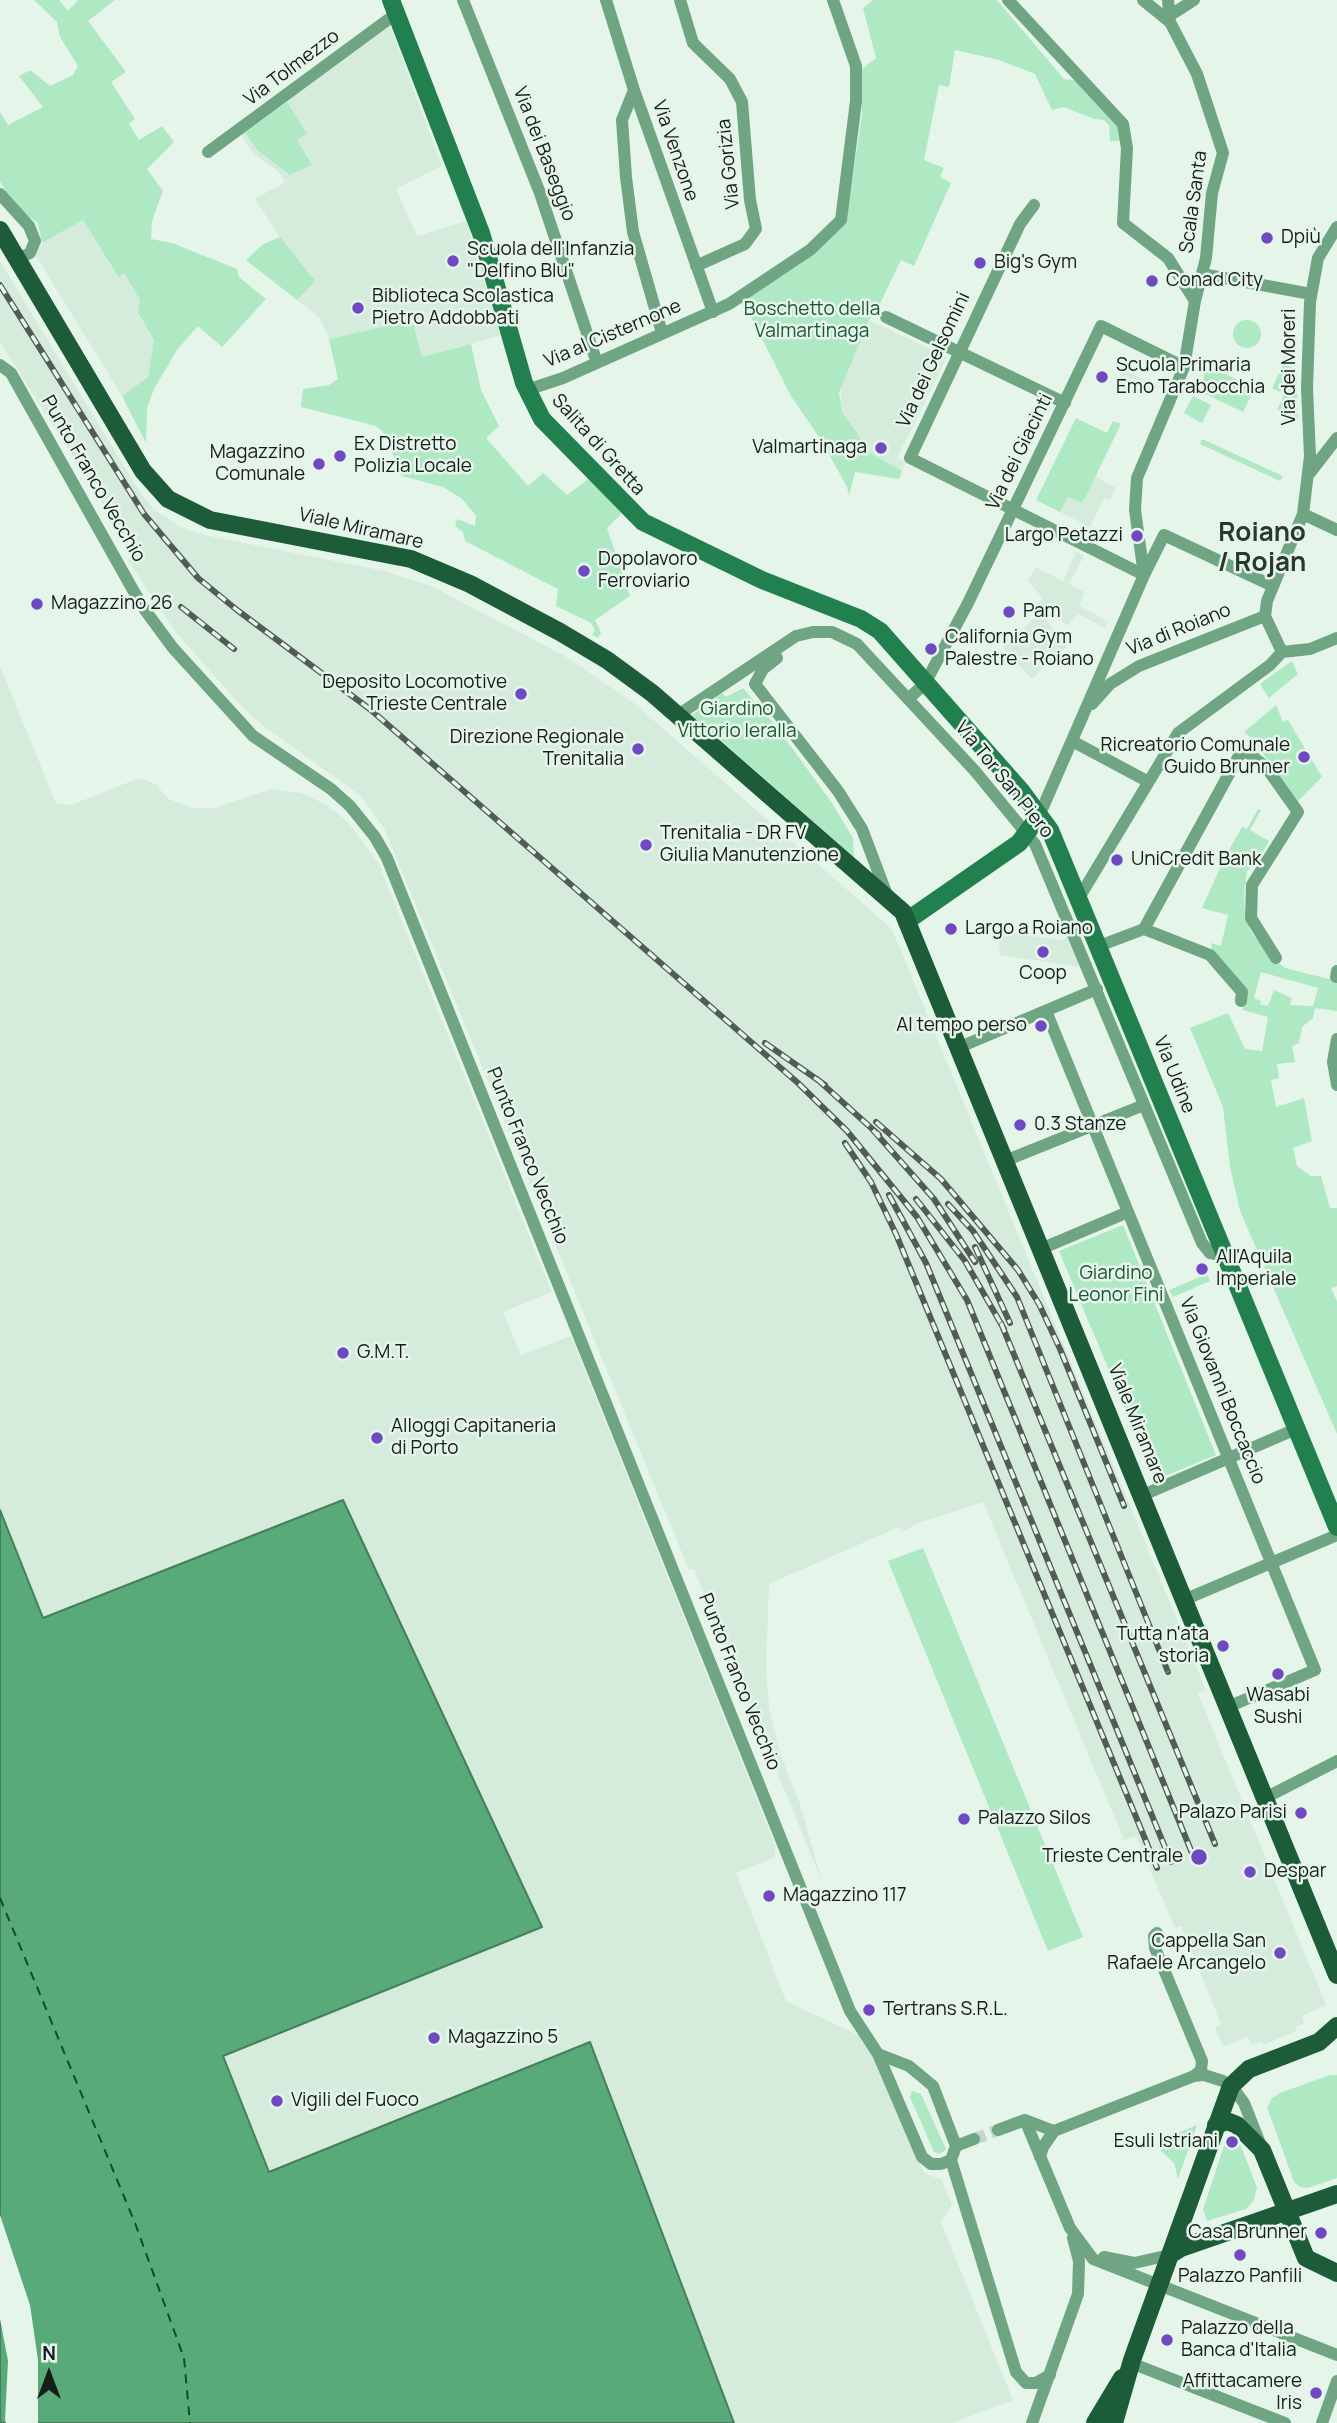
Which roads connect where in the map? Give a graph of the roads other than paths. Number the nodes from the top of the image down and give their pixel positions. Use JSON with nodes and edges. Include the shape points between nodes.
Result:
{"nodes":[{"id":1,"x":463,"y":0,"type":"edge"},
{"id":2,"x":606,"y":0,"type":"edge"},
{"id":3,"x":680,"y":0,"type":"edge"},
{"id":4,"x":833,"y":0,"type":"edge"},
{"id":5,"x":1008,"y":0,"type":"edge"},
{"id":6,"x":1143,"y":0,"type":"edge"},
{"id":7,"x":1168,"y":0,"type":"edge"},
{"id":8,"x":1194,"y":0,"type":"edge"},
{"id":9,"x":394,"y":6,"type":"edge"},
{"id":10,"x":1169,"y":19,"type":"junction"},
{"id":11,"x":634,"y":90,"type":"junction"},
{"id":12,"x":208,"y":152,"type":"dead end"},
{"id":13,"x":0,"y":194,"type":"edge"},
{"id":14,"x":1034,"y":205,"type":"dead end"},
{"id":15,"x":1337,"y":227,"type":"edge"},
{"id":16,"x":0,"y":230,"type":"edge"},
{"id":17,"x":18,"y":260,"type":"junction"},
{"id":18,"x":696,"y":266,"type":"junction"},
{"id":19,"x":1202,"y":274,"type":"junction"},
{"id":20,"x":1311,"y":294,"type":"junction"},
{"id":21,"x":1195,"y":302,"type":"junction"},
{"id":22,"x":713,"y":312,"type":"junction"},
{"id":23,"x":886,"y":317,"type":"dead end"},
{"id":24,"x":662,"y":333,"type":"junction"},
{"id":25,"x":959,"y":353,"type":"junction"},
{"id":26,"x":597,"y":363,"type":"junction"},
{"id":27,"x":0,"y":365,"type":"edge"},
{"id":28,"x":1184,"y":367,"type":"junction"},
{"id":29,"x":527,"y":390,"type":"junction"},
{"id":30,"x":1065,"y":403,"type":"junction"},
{"id":31,"x":1335,"y":445,"type":"edge"},
{"id":32,"x":1309,"y":474,"type":"junction"},
{"id":33,"x":1014,"y":510,"type":"junction"},
{"id":34,"x":1303,"y":514,"type":"junction"},
{"id":35,"x":1337,"y":530,"type":"edge"},
{"id":36,"x":1144,"y":575,"type":"junction"},
{"id":37,"x":1273,"y":586,"type":"junction"},
{"id":38,"x":1265,"y":616,"type":"junction"},
{"id":39,"x":1337,"y":638,"type":"edge"},
{"id":40,"x":791,"y":640,"type":"junction"},
{"id":41,"x":1282,"y":652,"type":"junction"},
{"id":42,"x":921,"y":680,"type":"junction"},
{"id":43,"x":908,"y":699,"type":"junction"},
{"id":44,"x":678,"y":715,"type":"junction"},
{"id":45,"x":1083,"y":715,"type":"junction"},
{"id":46,"x":1072,"y":741,"type":"junction"},
{"id":47,"x":1147,"y":781,"type":"junction"},
{"id":48,"x":1035,"y":822,"type":"junction"},
{"id":49,"x":887,"y":895,"type":"junction"},
{"id":50,"x":1079,"y":898,"type":"junction"},
{"id":51,"x":908,"y":920,"type":"junction"},
{"id":52,"x":1144,"y":929,"type":"junction"},
{"id":53,"x":1099,"y":946,"type":"junction"},
{"id":54,"x":1276,"y":958,"type":"dead end"},
{"id":55,"x":1097,"y":989,"type":"junction"},
{"id":56,"x":1241,"y":1001,"type":"dead end"},
{"id":57,"x":1046,"y":1011,"type":"junction"},
{"id":58,"x":1337,"y":1039,"type":"edge"},
{"id":59,"x":960,"y":1047,"type":"junction"},
{"id":60,"x":1337,"y":1085,"type":"edge"},
{"id":61,"x":1144,"y":1105,"type":"junction"},
{"id":62,"x":1093,"y":1125,"type":"junction"},
{"id":63,"x":1007,"y":1160,"type":"junction"},
{"id":64,"x":1128,"y":1212,"type":"junction"},
{"id":65,"x":1043,"y":1248,"type":"junction"},
{"id":66,"x":1226,"y":1256,"type":"junction"},
{"id":67,"x":1296,"y":1429,"type":"junction"},
{"id":68,"x":1229,"y":1459,"type":"junction"},
{"id":69,"x":1143,"y":1495,"type":"junction"},
{"id":70,"x":1337,"y":1527,"type":"edge"},
{"id":71,"x":1337,"y":1535,"type":"edge"},
{"id":72,"x":1272,"y":1563,"type":"junction"},
{"id":73,"x":1186,"y":1600,"type":"junction"},
{"id":74,"x":1230,"y":1706,"type":"junction"},
{"id":75,"x":1337,"y":1761,"type":"edge"},
{"id":76,"x":1265,"y":1798,"type":"junction"},
{"id":77,"x":1157,"y":1933,"type":"dead end"},
{"id":78,"x":1337,"y":1975,"type":"edge"},
{"id":79,"x":1337,"y":2026,"type":"edge"},
{"id":80,"x":878,"y":2054,"type":"junction"},
{"id":81,"x":1194,"y":2076,"type":"junction"},
{"id":82,"x":1231,"y":2086,"type":"junction"},
{"id":83,"x":1025,"y":2120,"type":"junction"},
{"id":84,"x":1216,"y":2125,"type":"junction"},
{"id":85,"x":998,"y":2130,"type":"tunnel mouth"},
{"id":86,"x":1054,"y":2131,"type":"junction"},
{"id":87,"x":974,"y":2139,"type":"tunnel mouth"},
{"id":88,"x":956,"y":2146,"type":"junction"},
{"id":89,"x":1262,"y":2150,"type":"junction"},
{"id":90,"x":1040,"y":2157,"type":"junction"},
{"id":91,"x":951,"y":2160,"type":"junction"},
{"id":92,"x":1337,"y":2194,"type":"edge"},
{"id":93,"x":1190,"y":2197,"type":"junction"},
{"id":94,"x":1286,"y":2211,"type":"junction"},
{"id":95,"x":1070,"y":2228,"type":"junction"},
{"id":96,"x":1220,"y":2235,"type":"junction"},
{"id":97,"x":1170,"y":2255,"type":"junction"},
{"id":98,"x":1337,"y":2273,"type":"edge"},
{"id":99,"x":1159,"y":2284,"type":"junction"},
{"id":100,"x":1337,"y":2355,"type":"edge"},
{"id":101,"x":1131,"y":2362,"type":"junction"},
{"id":102,"x":1050,"y":2375,"type":"junction"},
{"id":103,"x":1337,"y":2381,"type":"edge"},
{"id":104,"x":1116,"y":2389,"type":"junction"},
{"id":105,"x":1264,"y":2419,"type":"edge"},
{"id":106,"x":1032,"y":2423,"type":"edge"},
{"id":107,"x":1095,"y":2423,"type":"edge"},
{"id":108,"x":1104,"y":2423,"type":"edge"},
{"id":109,"x":1114,"y":2423,"type":"edge"},
{"id":110,"x":1285,"y":2423,"type":"edge"},
{"id":111,"x":1322,"y":2423,"type":"edge"}],
"edges":[{"from":1,"to":26,"type":"street","name":"Via dei Baseggio","via":[[540,192]]},
{"from":2,"to":11,"type":"street","name":"Via Venzone"},
{"from":3,"to":18,"type":"street","name":"Via Gorizia","via":[[693,43],[730,79],[742,102],[756,229],[745,244]]},
{"from":4,"to":22,"type":"street","name":"Via al Cisternone","via":[[856,66],[841,220],[789,266]]},
{"from":5,"to":21,"type":"street","via":[[1124,124],[1123,223],[1168,258]]},
{"from":6,"to":10,"type":"street","name":"Scala Santa"},
{"from":7,"to":10,"type":"street","name":"Scala Santa"},
{"from":8,"to":10,"type":"street"},
{"from":9,"to":12,"type":"street","name":"Via Tolmezzo"},
{"from":9,"to":29,"type":"main road","name":"Salita di Gretta","via":[[481,233]]},
{"from":10,"to":19,"type":"street","name":"Scala Santa","via":[[1197,74],[1222,144]]},
{"from":11,"to":18,"type":"street","name":"Via Venzone"},
{"from":11,"to":24,"type":"street","via":[[622,120],[626,177],[633,232]]},
{"from":13,"to":17,"type":"street","via":[[29,226],[35,242],[30,253]]},
{"from":14,"to":25,"type":"street","name":"Via dei Gelsomini","via":[[1020,224]]},
{"from":15,"to":20,"type":"street","name":"Via dei Moreri","via":[[1320,251]]},
{"from":16,"to":17,"type":"main road","name":"Viale Miramare"},
{"from":17,"to":44,"type":"main road","name":"Viale Miramare","via":[[143,471],[177,505],[210,520],[390,553],[438,569],[587,647]]},
{"from":18,"to":22,"type":"street","name":"Via Venzone"},
{"from":19,"to":20,"type":"street"},
{"from":19,"to":21,"type":"street","name":"Scala Santa"},
{"from":20,"to":32,"type":"street","name":"Via dei Moreri"},
{"from":21,"to":28,"type":"street","name":"Scala Santa"},
{"from":22,"to":24,"type":"street","name":"Via al Cisternone"},
{"from":23,"to":25,"type":"street"},
{"from":24,"to":26,"type":"street","name":"Via al Cisternone"},
{"from":25,"to":30,"type":"street"},
{"from":25,"to":33,"type":"street","name":"Via dei Gelsomini","via":[[910,458]]},
{"from":26,"to":29,"type":"street","name":"Via al Cisternone"},
{"from":27,"to":80,"type":"street","name":"Punto Franco Vecchio","via":[[10,373],[142,606],[173,648],[253,736],[350,806],[387,858],[850,2011]]},
{"from":28,"to":30,"type":"street","name":"Via dei Giacinti","via":[[1101,326]]},
{"from":28,"to":36,"type":"street","name":"Scala Santa","via":[[1137,478],[1135,510]]},
{"from":29,"to":42,"type":"main road","name":"Salita di Gretta","via":[[542,419],[643,522],[762,580],[861,619],[880,631]]},
{"from":30,"to":33,"type":"street","name":"Via dei Giacinti"},
{"from":31,"to":32,"type":"street"},
{"from":32,"to":34,"type":"street","name":"Via dei Moreri"},
{"from":33,"to":36,"type":"street"},
{"from":33,"to":42,"type":"street","name":"Via dei Giacinti"},
{"from":34,"to":35,"type":"street"},
{"from":34,"to":37,"type":"street","name":"Via dei Moreri"},
{"from":36,"to":37,"type":"street","via":[[1164,535]]},
{"from":36,"to":45,"type":"street"},
{"from":37,"to":38,"type":"street","name":"Via dei Moreri"},
{"from":38,"to":41,"type":"street"},
{"from":38,"to":45,"type":"street","name":"Via di Roiano","via":[[1139,666],[1110,684]]},
{"from":39,"to":41,"type":"street","via":[[1310,649]]},
{"from":40,"to":43,"type":"street","name":"Via Tor San Piero","via":[[813,632],[847,638]]},
{"from":40,"to":44,"type":"street","name":"Via Tor San Piero"},
{"from":40,"to":49,"type":"street","name":"Viale Miramare","via":[[787,649],[762,669],[755,684],[856,819]]},
{"from":41,"to":47,"type":"street","via":[[1178,733]]},
{"from":42,"to":43,"type":"street","name":"Via dei Giacinti"},
{"from":42,"to":50,"type":"main road","name":"Via Udine","via":[[1042,818]]},
{"from":43,"to":48,"type":"street","name":"Via Tor San Piero","via":[[975,771]]},
{"from":44,"to":49,"type":"main road","name":"Viale Miramare"},
{"from":45,"to":46,"type":"street"},
{"from":46,"to":47,"type":"street"},
{"from":46,"to":48,"type":"street"},
{"from":47,"to":50,"type":"street"},
{"from":48,"to":51,"type":"main road"},
{"from":48,"to":55,"type":"street","name":"Via Tor San Piero","via":[[1042,859]]},
{"from":49,"to":51,"type":"main road","name":"Viale Miramare"},
{"from":50,"to":53,"type":"main road","name":"Via Udine"},
{"from":51,"to":59,"type":"main road","name":"Viale Miramare"},
{"from":52,"to":53,"type":"street"},
{"from":52,"to":54,"type":"street","via":[[1241,752],[1248,752],[1266,767],[1298,812],[1252,885],[1251,918]]},
{"from":52,"to":56,"type":"street","via":[[1210,955],[1242,992]]},
{"from":53,"to":66,"type":"main road","name":"Via Udine"},
{"from":55,"to":57,"type":"street"},
{"from":55,"to":61,"type":"street","name":"Via Tor San Piero"},
{"from":57,"to":59,"type":"street"},
{"from":57,"to":62,"type":"street","name":"Via Giovanni Boccaccio"},
{"from":58,"to":60,"type":"street"},
{"from":59,"to":63,"type":"main road","name":"Viale Miramare"},
{"from":61,"to":62,"type":"street"},
{"from":61,"to":66,"type":"street","name":"Via Tor San Piero","via":[[1204,1247],[1216,1256]]},
{"from":62,"to":63,"type":"street"},
{"from":62,"to":64,"type":"street","name":"Via Giovanni Boccaccio"},
{"from":63,"to":65,"type":"main road","name":"Viale Miramare"},
{"from":64,"to":65,"type":"street"},
{"from":64,"to":68,"type":"street","name":"Via Giovanni Boccaccio"},
{"from":65,"to":69,"type":"main road","name":"Viale Miramare"},
{"from":66,"to":67,"type":"main road","name":"Via Udine"},
{"from":67,"to":68,"type":"street"},
{"from":67,"to":70,"type":"main road","name":"Via Udine"},
{"from":68,"to":69,"type":"street"},
{"from":68,"to":72,"type":"street","name":"Via Giovanni Boccaccio"},
{"from":69,"to":73,"type":"main road","name":"Viale Miramare"},
{"from":71,"to":72,"type":"street"},
{"from":72,"to":73,"type":"street"},
{"from":72,"to":74,"type":"street","name":"Via Giovanni Boccaccio","via":[[1315,1670]]},
{"from":73,"to":74,"type":"main road","name":"Viale Miramare"},
{"from":74,"to":76,"type":"main road","name":"Viale Miramare"},
{"from":75,"to":76,"type":"street"},
{"from":76,"to":78,"type":"main road","name":"Viale Miramare"},
{"from":77,"to":81,"type":"street","via":[[1155,1948],[1202,2061]]},
{"from":79,"to":82,"type":"main road","via":[[1319,2042],[1250,2069]]},
{"from":80,"to":88,"type":"street","via":[[909,2066],[933,2086]]},
{"from":80,"to":91,"type":"street","name":"Punto Franco Vecchio","via":[[922,2157],[931,2164]]},
{"from":81,"to":82,"type":"street","via":[[1214,2077]]},
{"from":81,"to":86,"type":"street"},
{"from":82,"to":84,"type":"main road"},
{"from":82,"to":89,"type":"street","via":[[1244,2103]]},
{"from":83,"to":85,"type":"street"},
{"from":83,"to":86,"type":"street"},
{"from":83,"to":90,"type":"street"},
{"from":84,"to":89,"type":"main road","via":[[1237,2124]]},
{"from":84,"to":93,"type":"main road"},
{"from":86,"to":90,"type":"street"},
{"from":87,"to":88,"type":"street"},
{"from":88,"to":91,"type":"street"},
{"from":89,"to":94,"type":"main road"},
{"from":90,"to":95,"type":"street"},
{"from":91,"to":102,"type":"street","via":[[1016,2372],[1026,2383]]},
{"from":92,"to":94,"type":"main road"},
{"from":93,"to":96,"type":"main road","via":[[1195,2223],[1203,2232]]},
{"from":93,"to":97,"type":"main road"},
{"from":94,"to":96,"type":"main road"},
{"from":94,"to":98,"type":"main road","via":[[1306,2258]]},
{"from":95,"to":97,"type":"street","via":[[1090,2251],[1119,2261],[1145,2262]]},
{"from":95,"to":99,"type":"street","via":[[1093,2259]]},
{"from":95,"to":102,"type":"street","via":[[1079,2261],[1078,2294]]},
{"from":96,"to":97,"type":"main road"},
{"from":97,"to":99,"type":"main road"},
{"from":99,"to":100,"type":"street"},
{"from":99,"to":101,"type":"main road"},
{"from":101,"to":104,"type":"main road"},
{"from":101,"to":105,"type":"street"},
{"from":101,"to":109,"type":"main road"},
{"from":102,"to":106,"type":"street"},
{"from":103,"to":111,"type":"street"},
{"from":104,"to":107,"type":"main road"},
{"from":104,"to":108,"type":"main road"},
{"from":105,"to":110,"type":"street"}]}
